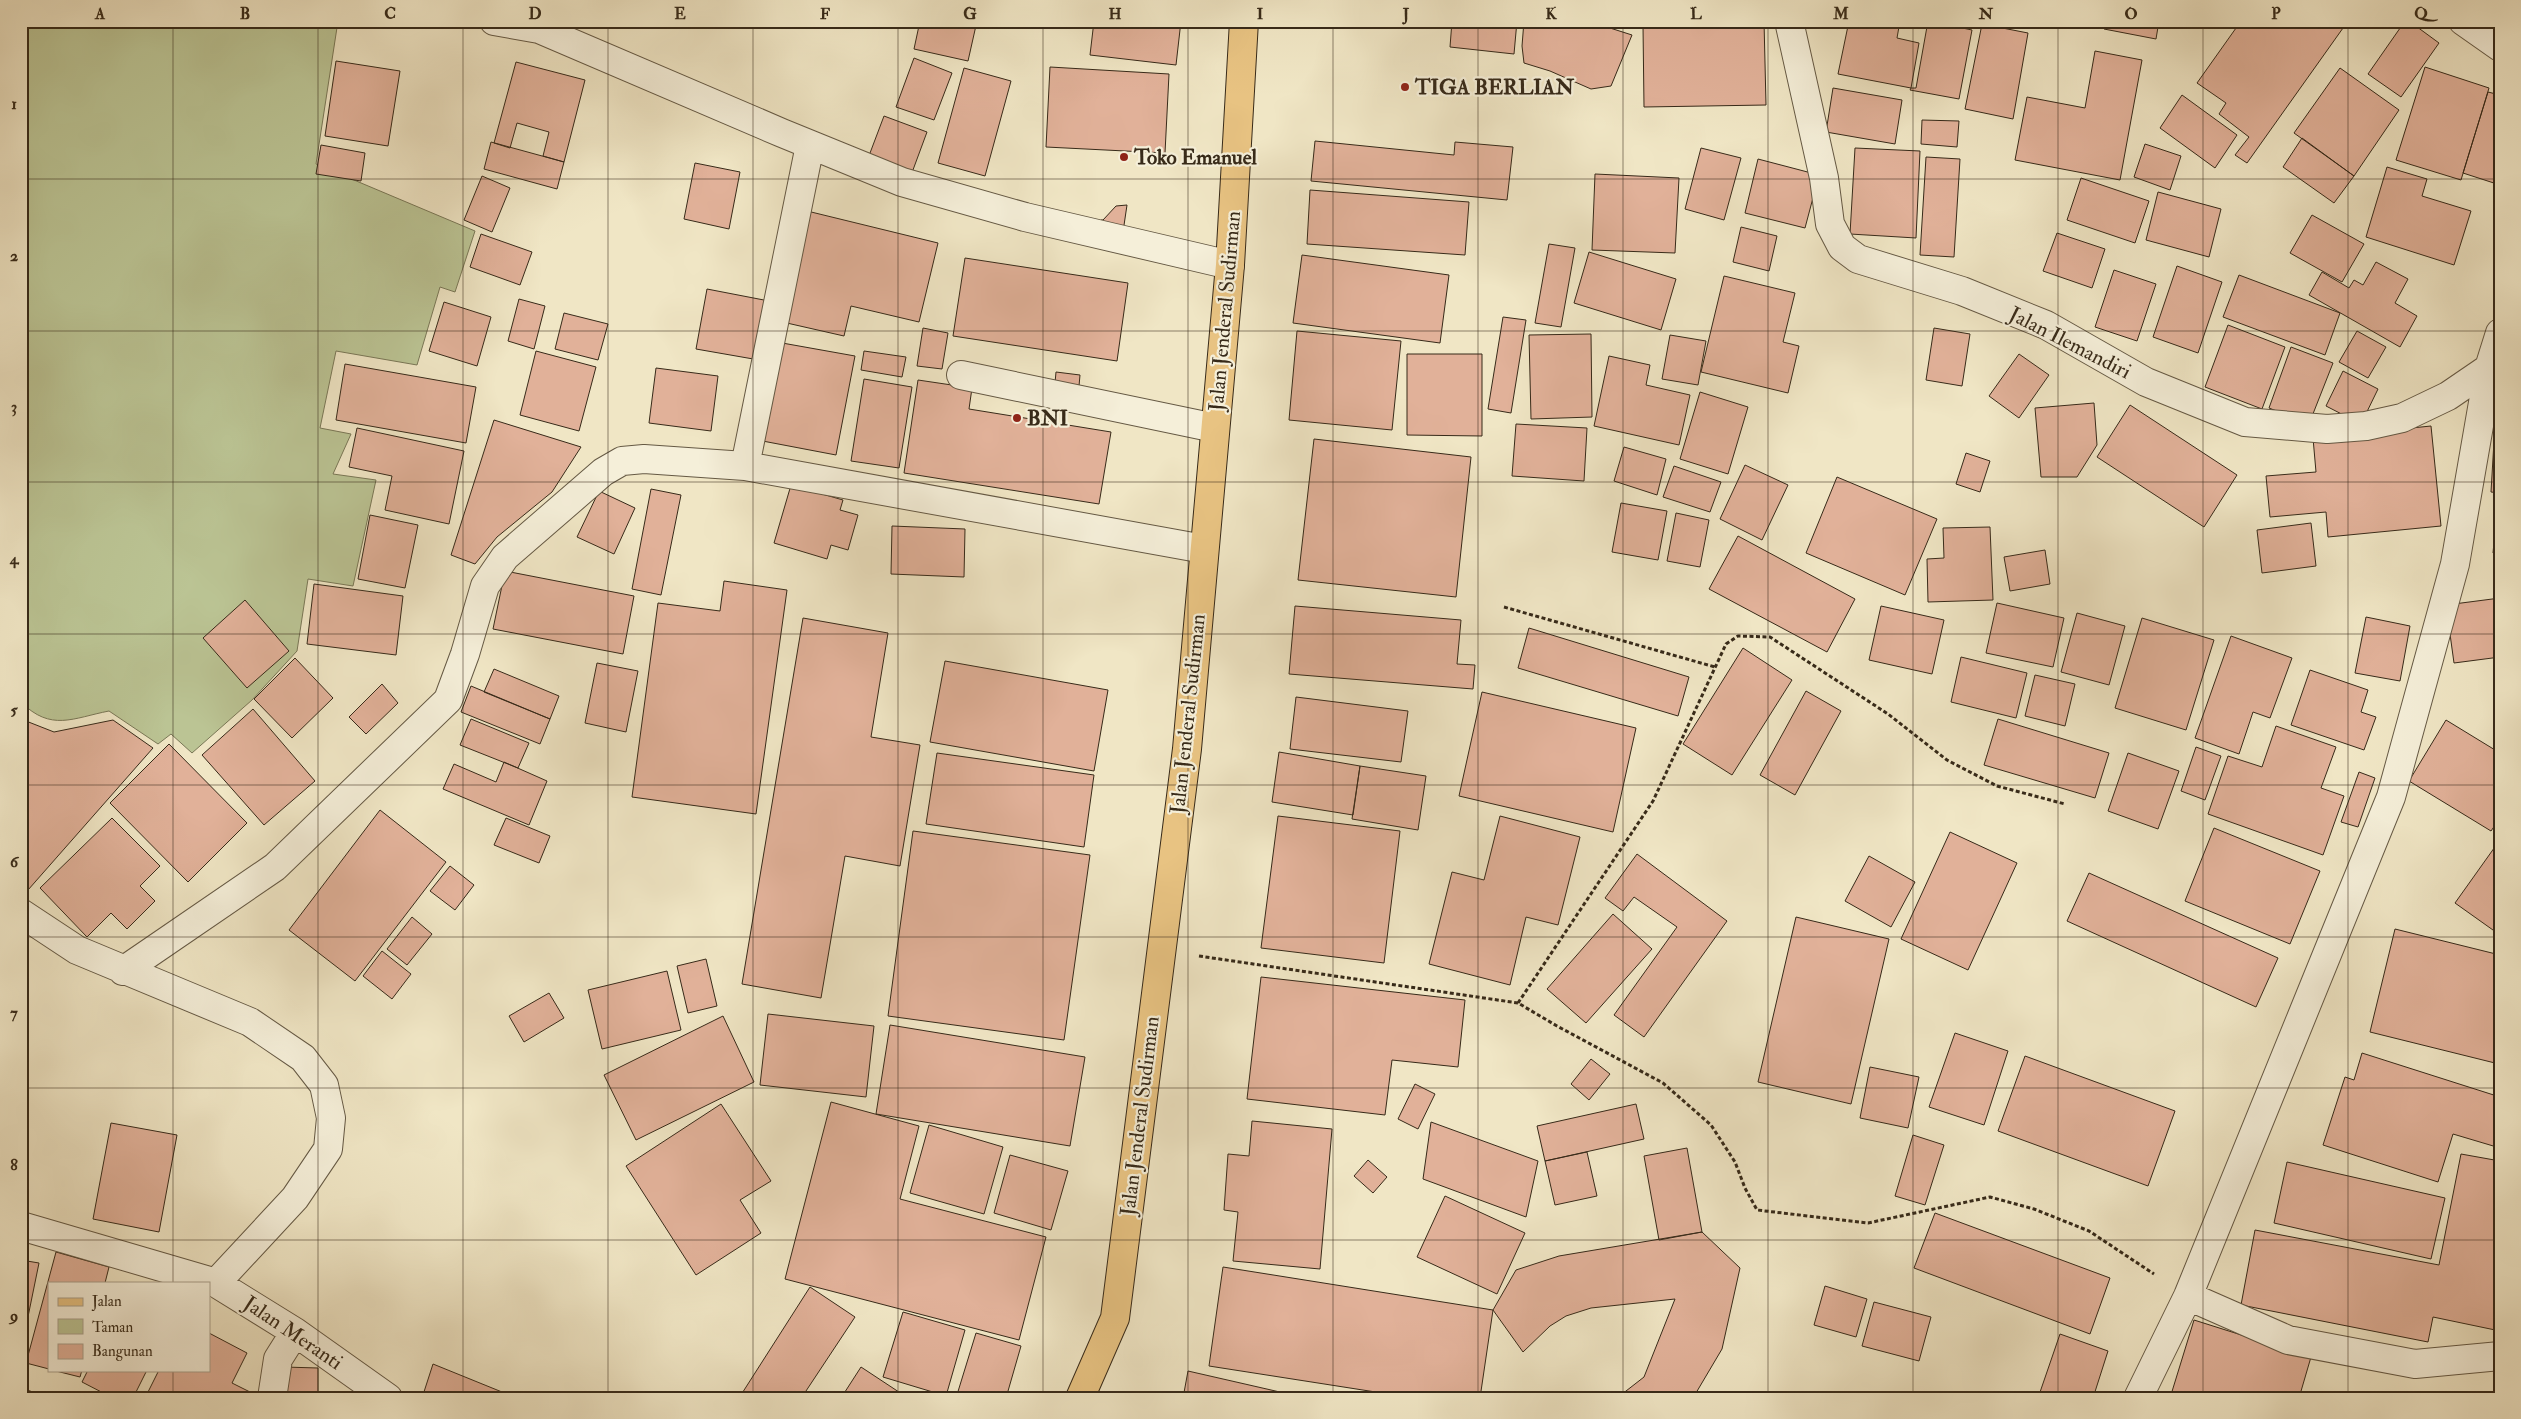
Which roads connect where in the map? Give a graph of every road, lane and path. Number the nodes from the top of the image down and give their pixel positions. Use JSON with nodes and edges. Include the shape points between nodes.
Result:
{"nodes":[{"id":1,"x":494,"y":21,"type":"edge"},
{"id":2,"x":1244,"y":21,"type":"edge"},
{"id":3,"x":1789,"y":21,"type":"edge"},
{"id":4,"x":2463,"y":21,"type":"edge"},
{"id":5,"x":541,"y":25,"type":"edge"},
{"id":6,"x":2500,"y":47,"type":"edge"},
{"id":7,"x":810,"y":145,"type":"junction"},
{"id":8,"x":1230,"y":265,"type":"junction"},
{"id":9,"x":2500,"y":333,"type":"edge"},
{"id":10,"x":2492,"y":371,"type":"edge"},
{"id":11,"x":961,"y":374,"type":"dead end"},
{"id":12,"x":1214,"y":428,"type":"junction"},
{"id":13,"x":745,"y":466,"type":"junction"},
{"id":14,"x":1204,"y":549,"type":"junction"},
{"id":15,"x":1504,"y":607,"type":"dead end"},
{"id":16,"x":1715,"y":667,"type":"junction"},
{"id":17,"x":2065,"y":804,"type":"dead end"},
{"id":18,"x":21,"y":913,"type":"edge"},
{"id":19,"x":1161,"y":950,"type":"junction"},
{"id":20,"x":123,"y":971,"type":"junction"},
{"id":21,"x":1518,"y":1003,"type":"junction"},
{"id":22,"x":21,"y":1226,"type":"edge"},
{"id":23,"x":216,"y":1283,"type":"junction"},
{"id":24,"x":2188,"y":1296,"type":"junction"},
{"id":25,"x":295,"y":1332,"type":"junction"},
{"id":26,"x":2500,"y":1356,"type":"edge"},
{"id":27,"x":272,"y":1398,"type":"edge"},
{"id":28,"x":388,"y":1398,"type":"edge"},
{"id":29,"x":1080,"y":1398,"type":"edge"},
{"id":30,"x":2138,"y":1398,"type":"edge"}],
"edges":[{"from":1,"to":5,"type":"street"},
{"from":2,"to":8,"type":"main road","name":"Jalan Jenderal Sudirman"},
{"from":3,"to":10,"type":"street","name":"Jalan Ilemandiri","via":[[1824,178],[1830,224],[1842,247],[1858,259],[1962,291],[2046,325],[2146,382],[2245,422],[2327,430],[2375,424],[2402,418]]},
{"from":4,"to":6,"type":"street"},
{"from":5,"to":7,"type":"street"},
{"from":7,"to":8,"type":"street","via":[[902,182],[1025,218]]},
{"from":7,"to":13,"type":"street"},
{"from":8,"to":12,"type":"main road","name":"Jalan Jenderal Sudirman"},
{"from":9,"to":10,"type":"street"},
{"from":10,"to":24,"type":"street","via":[[2455,564],[2391,797]]},
{"from":11,"to":12,"type":"street"},
{"from":12,"to":14,"type":"main road","name":"Jalan Jenderal Sudirman"},
{"from":13,"to":14,"type":"street"},
{"from":13,"to":20,"type":"street","via":[[644,459],[622,461],[603,472],[505,558],[485,586],[448,700],[275,867]]},
{"from":14,"to":19,"type":"main road","name":"Jalan Jenderal Sudirman","via":[[1187,748]]},
{"from":15,"to":16,"type":"path"},
{"from":16,"to":17,"type":"path","via":[[1726,644],[1738,636],[1770,638],[1888,714],[1947,760],[1997,786]]},
{"from":16,"to":21,"type":"path","via":[[1653,801]]},
{"from":18,"to":20,"type":"street","via":[[77,950]]},
{"from":19,"to":21,"type":"path"},
{"from":19,"to":29,"type":"main road","name":"Jalan Jenderal Sudirman","via":[[1115,1318]]},
{"from":20,"to":23,"type":"street","via":[[250,1022],[303,1058],[324,1085],[331,1118],[328,1149],[295,1198]]},
{"from":21,"to":24,"type":"path","via":[[1663,1083],[1711,1125],[1735,1162],[1757,1210],[1868,1223],[1990,1197],[2034,1209],[2089,1232]]},
{"from":22,"to":23,"type":"street","name":"Jalan Meranti"},
{"from":23,"to":25,"type":"street","name":"Jalan Meranti"},
{"from":24,"to":26,"type":"street","via":[[2298,1342],[2415,1364]]},
{"from":24,"to":30,"type":"street"},
{"from":25,"to":27,"type":"street","via":[[278,1359]]},
{"from":25,"to":28,"type":"street","name":"Jalan Meranti"}]}
